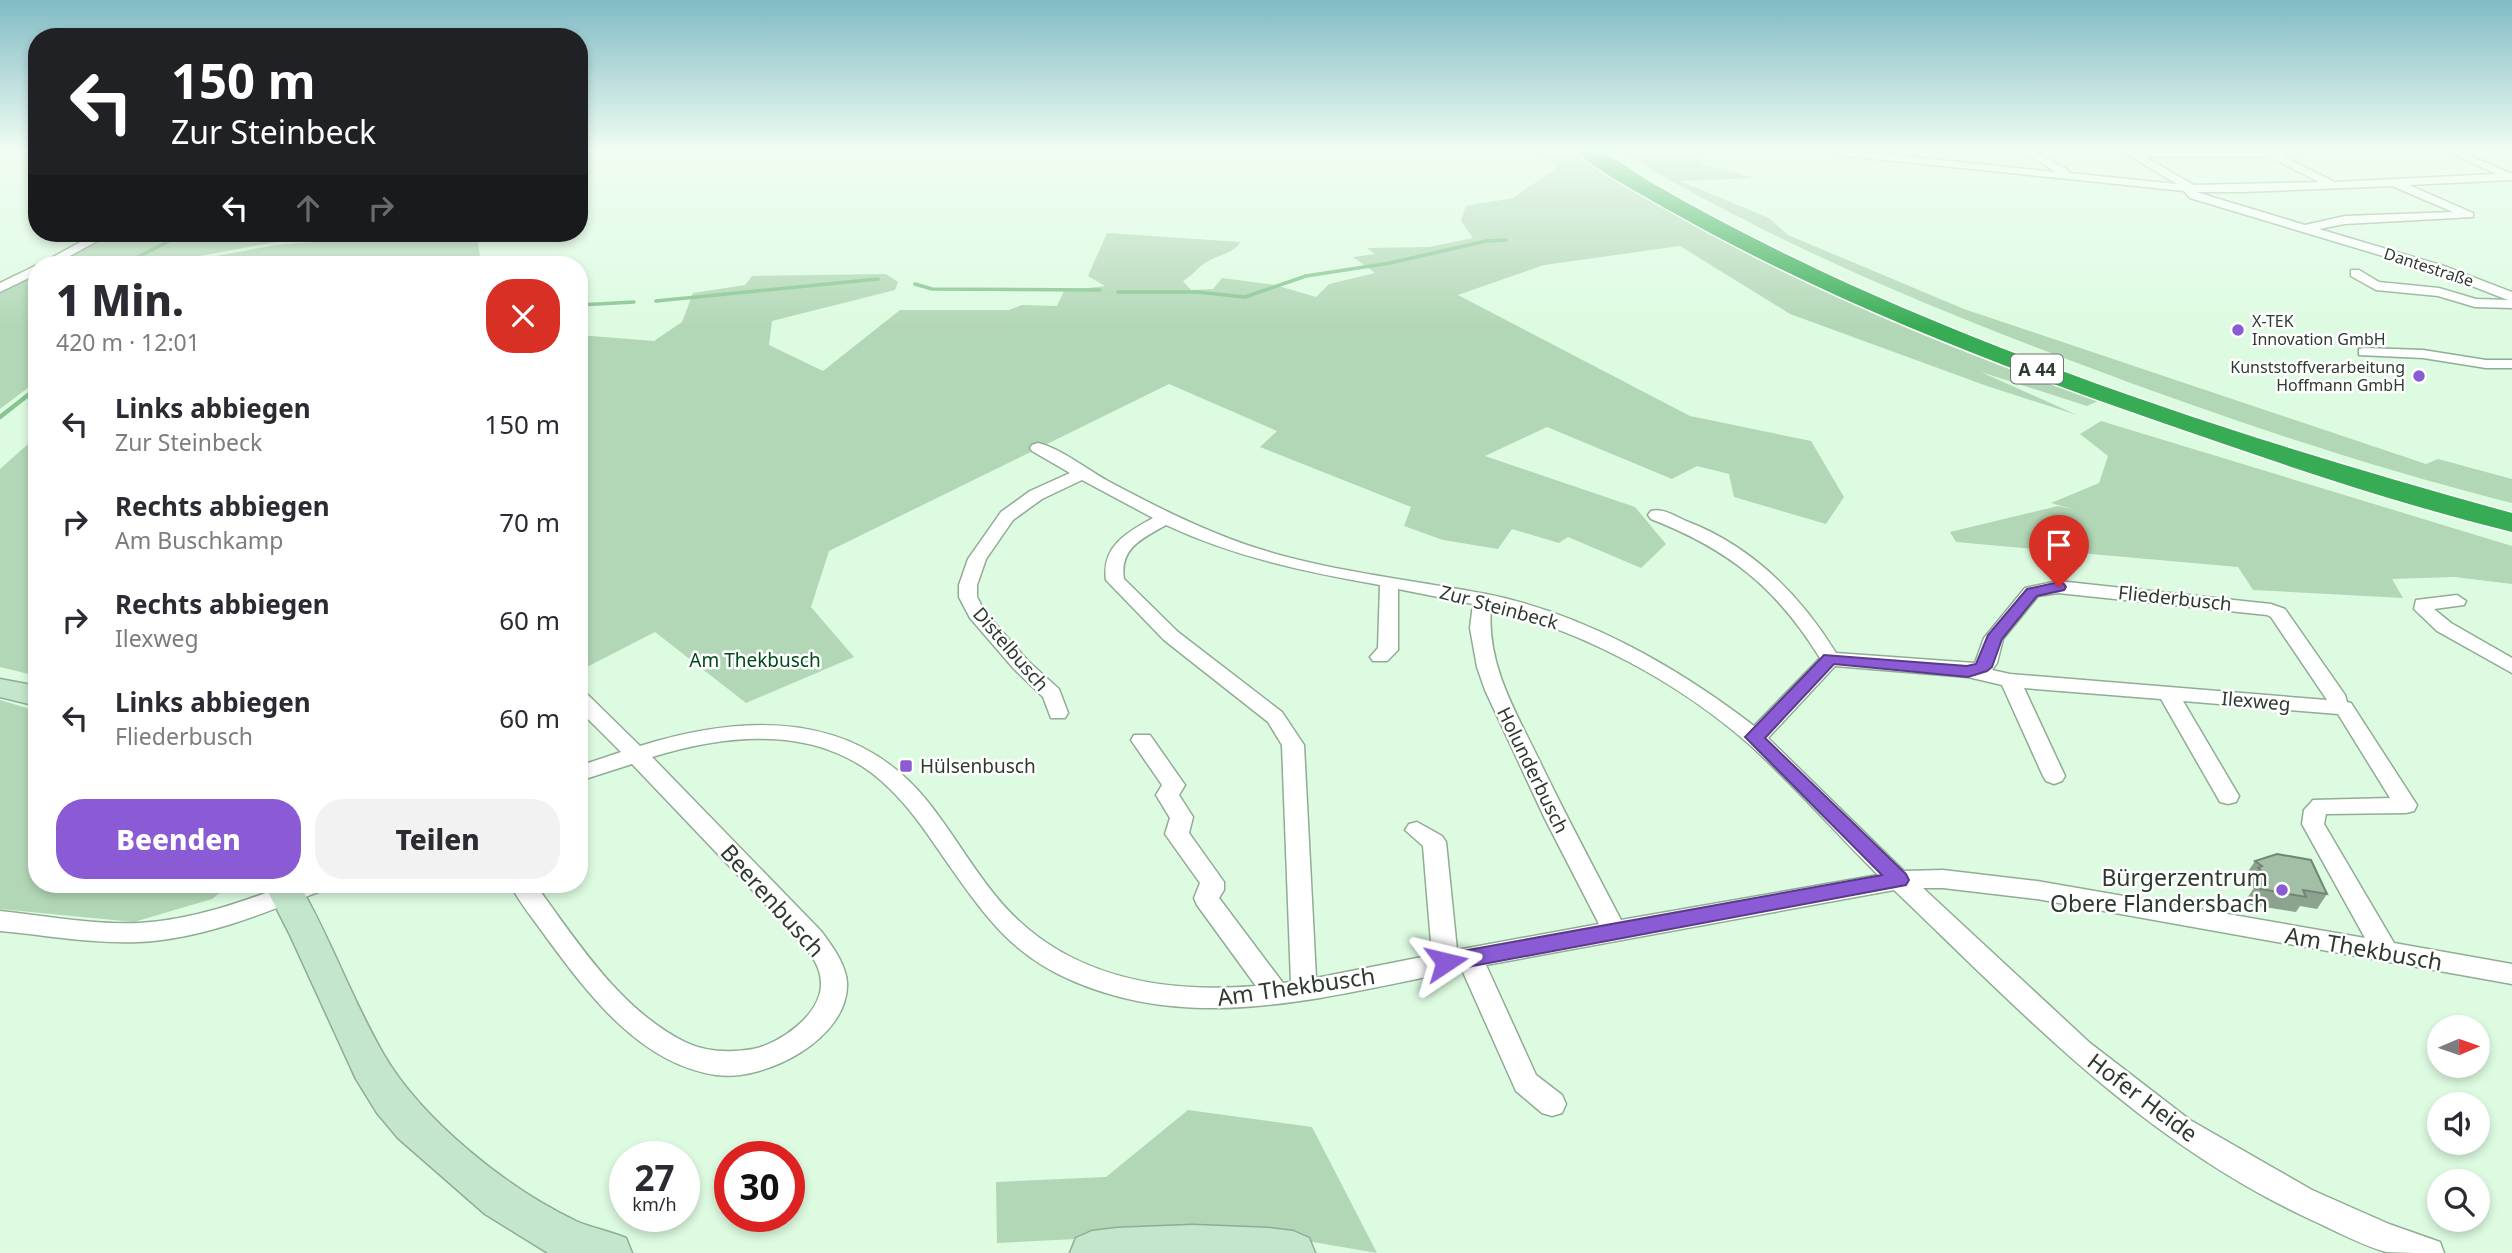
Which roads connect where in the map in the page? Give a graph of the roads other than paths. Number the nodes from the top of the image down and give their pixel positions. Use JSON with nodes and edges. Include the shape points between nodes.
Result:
{"nodes":[{"id":1,"x":1687,"y":210,"type":"edge"},
{"id":2,"x":1708,"y":210,"type":"edge"},
{"id":3,"x":2244,"y":210,"type":"edge"},
{"id":4,"x":2459,"y":210,"type":"edge"},
{"id":5,"x":2303,"y":229,"type":"junction"},
{"id":6,"x":89,"y":242,"type":"edge"},
{"id":7,"x":61,"y":256,"type":"edge"},
{"id":8,"x":2355,"y":273,"type":"dead end"},
{"id":9,"x":28,"y":274,"type":"edge"},
{"id":10,"x":0,"y":288,"type":"edge"},
{"id":11,"x":2512,"y":297,"type":"edge"},
{"id":12,"x":2512,"y":304,"type":"edge"},
{"id":13,"x":2364,"y":352,"type":"dead end"},
{"id":14,"x":2512,"y":364,"type":"edge"},
{"id":15,"x":1038,"y":448,"type":"dead end"},
{"id":16,"x":1083,"y":473,"type":"junction"},
{"id":17,"x":2512,"y":511,"type":"edge"},
{"id":18,"x":1657,"y":515,"type":"dead end"},
{"id":19,"x":1165,"y":519,"type":"junction"},
{"id":20,"x":2512,"y":523,"type":"edge"},
{"id":21,"x":1389,"y":581,"type":"junction"},
{"id":22,"x":1483,"y":599,"type":"junction"},
{"id":23,"x":2457,"y":601,"type":"dead end"},
{"id":24,"x":1380,"y":657,"type":"dead end"},
{"id":25,"x":1830,"y":659,"type":"junction"},
{"id":26,"x":2512,"y":667,"type":"edge"},
{"id":27,"x":1968,"y":671,"type":"junction"},
{"id":28,"x":2010,"y":680,"type":"junction"},
{"id":29,"x":0,"y":688,"type":"edge"},
{"id":30,"x":2168,"y":693,"type":"junction"},
{"id":31,"x":28,"y":694,"type":"edge"},
{"id":32,"x":2341,"y":704,"type":"junction"},
{"id":33,"x":588,"y":707,"type":"edge"},
{"id":34,"x":1058,"y":713,"type":"dead end"},
{"id":35,"x":1754,"y":737,"type":"junction"},
{"id":36,"x":1142,"y":740,"type":"dead end"},
{"id":37,"x":637,"y":754,"type":"junction"},
{"id":38,"x":588,"y":771,"type":"edge"},
{"id":39,"x":2054,"y":776,"type":"dead end"},
{"id":40,"x":2228,"y":796,"type":"dead end"},
{"id":41,"x":1417,"y":830,"type":"dead end"},
{"id":42,"x":1899,"y":880,"type":"junction"},
{"id":43,"x":279,"y":893,"type":"edge"},
{"id":44,"x":297,"y":893,"type":"edge"},
{"id":45,"x":530,"y":893,"type":"edge"},
{"id":46,"x":0,"y":921,"type":"edge"},
{"id":47,"x":1615,"y":932,"type":"junction"},
{"id":48,"x":2386,"y":952,"type":"junction"},
{"id":49,"x":1458,"y":960,"type":"junction"},
{"id":50,"x":2512,"y":974,"type":"edge"},
{"id":51,"x":1304,"y":989,"type":"junction"},
{"id":52,"x":1276,"y":993,"type":"junction"},
{"id":53,"x":1552,"y":1104,"type":"dead end"},
{"id":54,"x":610,"y":1253,"type":"edge"},
{"id":55,"x":1092,"y":1253,"type":"edge"},
{"id":56,"x":1293,"y":1253,"type":"edge"},
{"id":57,"x":2429,"y":1253,"type":"edge"}],
"edges":[{"from":1,"to":20,"type":"highway","number":"A 44","via":[[1850,291],[2019,362],[2285,456]]},
{"from":2,"to":17,"type":"highway","number":"A 44","via":[[1768,243],[1945,322],[2172,407]]},
{"from":3,"to":5,"type":"street","name":"Dantestraße"},
{"from":4,"to":5,"type":"street","via":[[2469,215],[2345,220]]},
{"from":5,"to":11,"type":"street","name":"Dantestraße","via":[[2440,269]]},
{"from":6,"to":7,"type":"street"},
{"from":8,"to":12,"type":"street","via":[[2376,286],[2439,292],[2475,303]]},
{"from":9,"to":10,"type":"street"},
{"from":13,"to":14,"type":"street"},
{"from":15,"to":16,"type":"street","name":"Zur Steinbeck"},
{"from":16,"to":19,"type":"street","name":"Zur Steinbeck"},
{"from":16,"to":34,"type":"street","name":"Distelbusch","via":[[1036,495],[1007,516],[977,559],[968,585],[968,597],[977,614],[1052,694]]},
{"from":18,"to":25,"type":"street","via":[[1694,528],[1752,563],[1769,578]]},
{"from":19,"to":21,"type":"street","name":"Zur Steinbeck","via":[[1274,558]]},
{"from":19,"to":51,"type":"street","via":[[1120,547],[1112,569],[1115,580],[1171,636],[1275,717],[1293,745]]},
{"from":21,"to":22,"type":"street","name":"Zur Steinbeck"},
{"from":21,"to":24,"type":"street","via":[[1388,650]]},
{"from":22,"to":35,"type":"street","name":"Zur Steinbeck","via":[[1609,643]]},
{"from":22,"to":47,"type":"street","name":"Holunderbusch","via":[[1480,628],[1495,690]]},
{"from":23,"to":26,"type":"street","via":[[2435,601],[2423,604],[2423,609],[2444,627]]},
{"from":25,"to":27,"type":"street","name":"Ilexweg"},
{"from":25,"to":35,"type":"street"},
{"from":27,"to":28,"type":"street","name":"Ilexweg"},
{"from":27,"to":32,"type":"street","name":"Fliederbusch","via":[[1987,663],[1994,638],[2032,592],[2059,587],[2271,610],[2278,613]]},
{"from":28,"to":30,"type":"street","name":"Ilexweg"},
{"from":28,"to":39,"type":"street"},
{"from":29,"to":31,"type":"main road"},
{"from":30,"to":32,"type":"street","name":"Ilexweg"},
{"from":30,"to":40,"type":"street"},
{"from":32,"to":48,"type":"street","name":"Fliederbusch","via":[[2406,805],[2321,806],[2315,810],[2313,824]]},
{"from":33,"to":37,"type":"street"},
{"from":35,"to":42,"type":"street","name":"Zur Steinbeck"},
{"from":36,"to":52,"type":"street","via":[[1174,785],[1167,795],[1182,817],[1177,834],[1212,882],[1206,898]]},
{"from":37,"to":38,"type":"street","name":"Am Thekbusch"},
{"from":37,"to":45,"type":"street","name":"Beerenbusch","via":[[828,961],[834,976],[826,1014],[807,1034],[768,1058],[738,1065],[701,1060],[643,1030],[602,992]]},
{"from":37,"to":52,"type":"street","name":"Am Thekbusch","via":[[702,738],[749,733],[782,732],[838,745],[868,759],[905,787],[1006,924],[1059,964],[1109,983],[1165,996]]},
{"from":41,"to":49,"type":"street","via":[[1434,842]]},
{"from":42,"to":47,"type":"street","name":"Am Thekbusch"},
{"from":42,"to":48,"type":"street","name":"Am Thekbusch","via":[[1943,878],[2037,890]]},
{"from":42,"to":57,"type":"street","name":"Hofer Heide","via":[[2108,1075],[2151,1107],[2198,1140],[2303,1199],[2351,1224]]},
{"from":43,"to":46,"type":"street","via":[[200,922],[154,931]]},
{"from":44,"to":54,"type":"main road","via":[[352,1031],[402,1115],[501,1201],[559,1235]]},
{"from":47,"to":49,"type":"street","name":"Am Thekbusch"},
{"from":48,"to":50,"type":"street","name":"Am Thekbusch"},
{"from":49,"to":51,"type":"street","name":"Am Thekbusch"},
{"from":49,"to":53,"type":"street","via":[[1526,1083]]},
{"from":51,"to":52,"type":"street","name":"Am Thekbusch"},
{"from":55,"to":56,"type":"main road","via":[[1184,1245]]}]}
